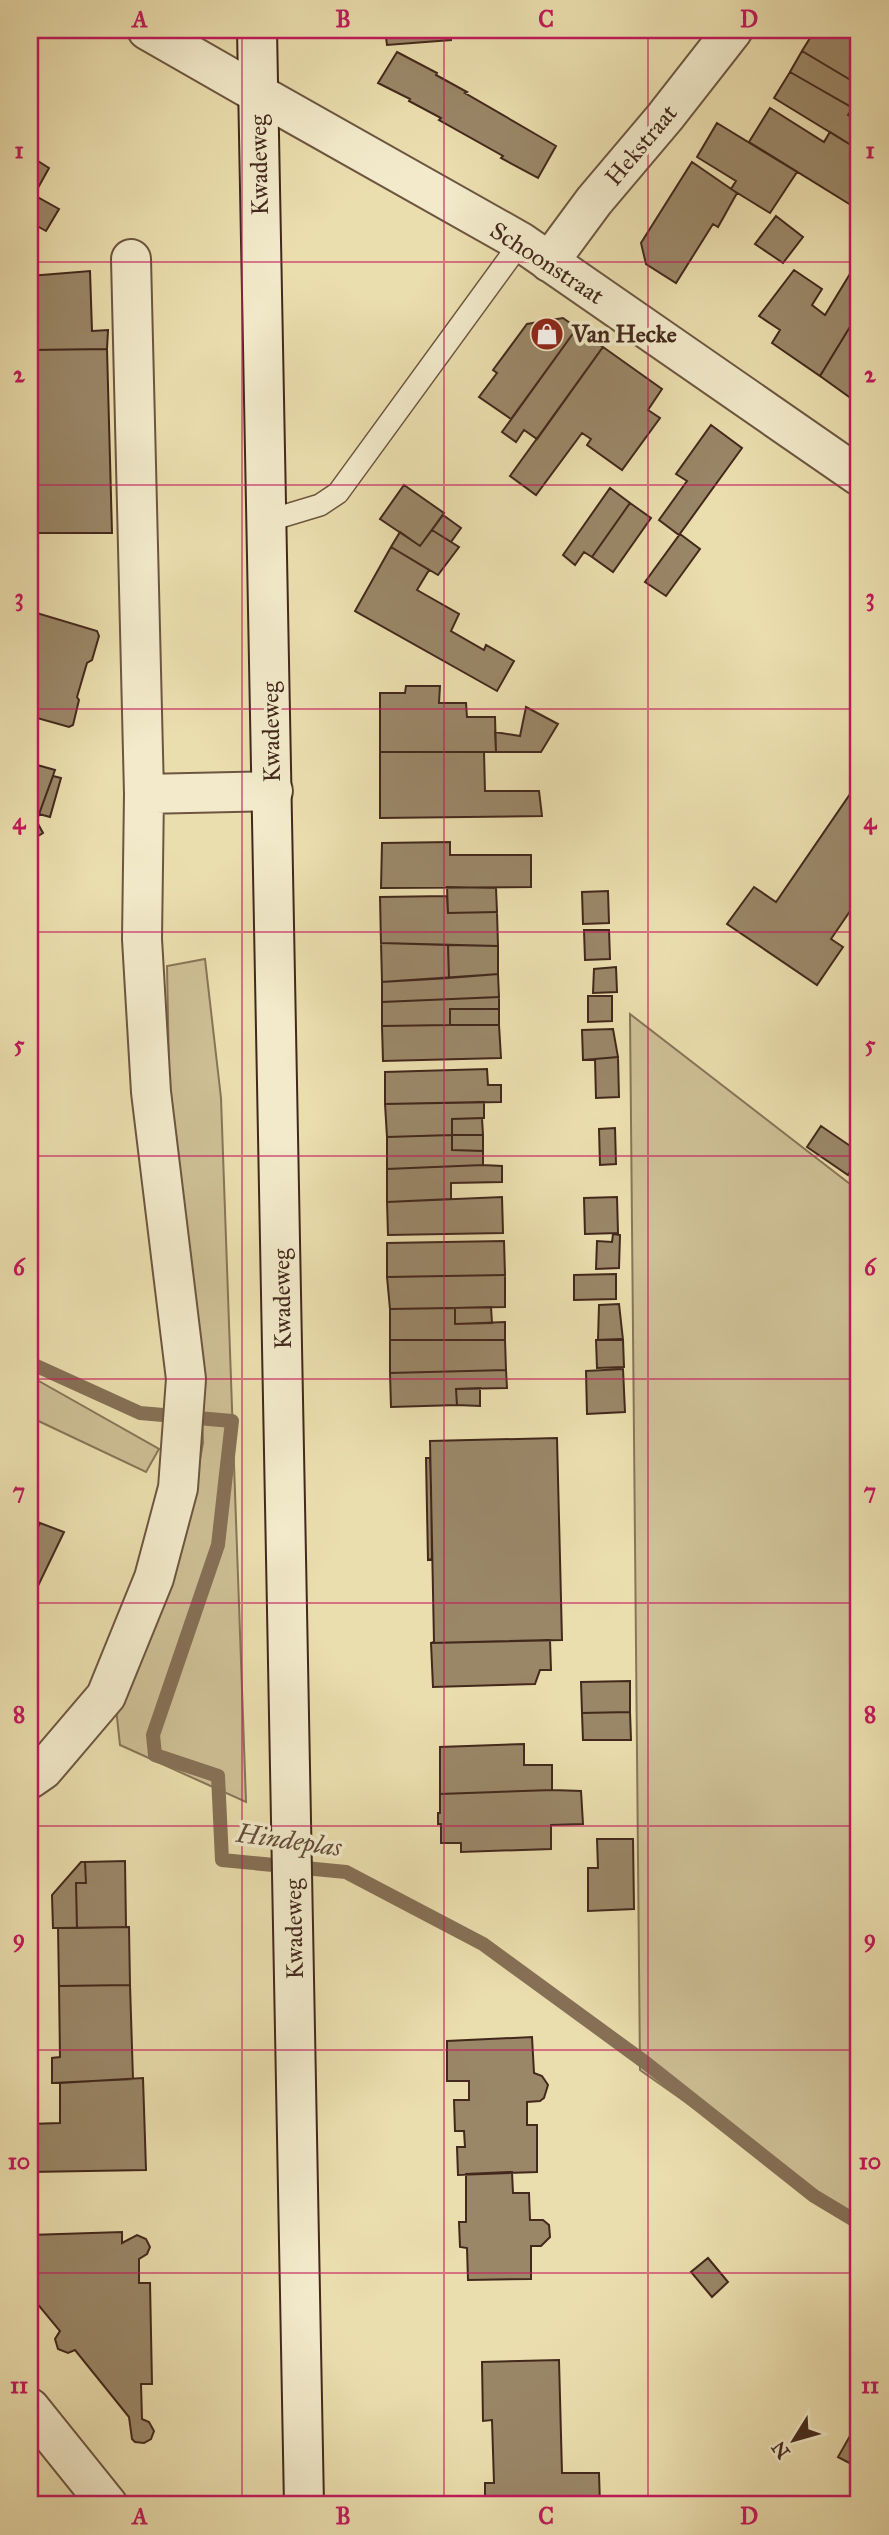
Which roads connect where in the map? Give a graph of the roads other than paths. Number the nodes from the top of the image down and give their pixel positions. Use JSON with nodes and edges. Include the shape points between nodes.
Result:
{"nodes":[{"id":1,"x":147,"y":30,"type":"edge"},
{"id":2,"x":257,"y":30,"type":"edge"},
{"id":3,"x":733,"y":30,"type":"edge"},
{"id":4,"x":257,"y":93,"type":"junction"},
{"id":5,"x":535,"y":252,"type":"junction"},
{"id":6,"x":131,"y":259,"type":"dead end"},
{"id":7,"x":859,"y":476,"type":"edge"},
{"id":8,"x":267,"y":521,"type":"junction"},
{"id":9,"x":273,"y":791,"type":"junction"},
{"id":10,"x":144,"y":794,"type":"junction"},
{"id":11,"x":30,"y":1780,"type":"edge"},
{"id":12,"x":30,"y":2408,"type":"edge"},
{"id":13,"x":108,"y":2505,"type":"edge"},
{"id":14,"x":304,"y":2505,"type":"edge"}],
"edges":[{"from":1,"to":4,"type":"street","name":"Schoonstraat"},
{"from":2,"to":4,"type":"street","name":"Kwadeweg"},
{"from":3,"to":5,"type":"street","name":"Hekstraat","via":[[594,201]]},
{"from":4,"to":5,"type":"street","name":"Schoonstraat"},
{"from":4,"to":8,"type":"street","name":"Kwadeweg"},
{"from":5,"to":7,"type":"street","name":"Schoonstraat"},
{"from":5,"to":8,"type":"lane","via":[[338,493],[320,505]]},
{"from":6,"to":10,"type":"street"},
{"from":8,"to":9,"type":"street","name":"Kwadeweg"},
{"from":9,"to":10,"type":"street"},
{"from":9,"to":14,"type":"street","name":"Kwadeweg"},
{"from":10,"to":11,"type":"street","via":[[142,939],[151,1092],[186,1378],[178,1488],[154,1578],[106,1696]]},
{"from":12,"to":13,"type":"street"}]}
